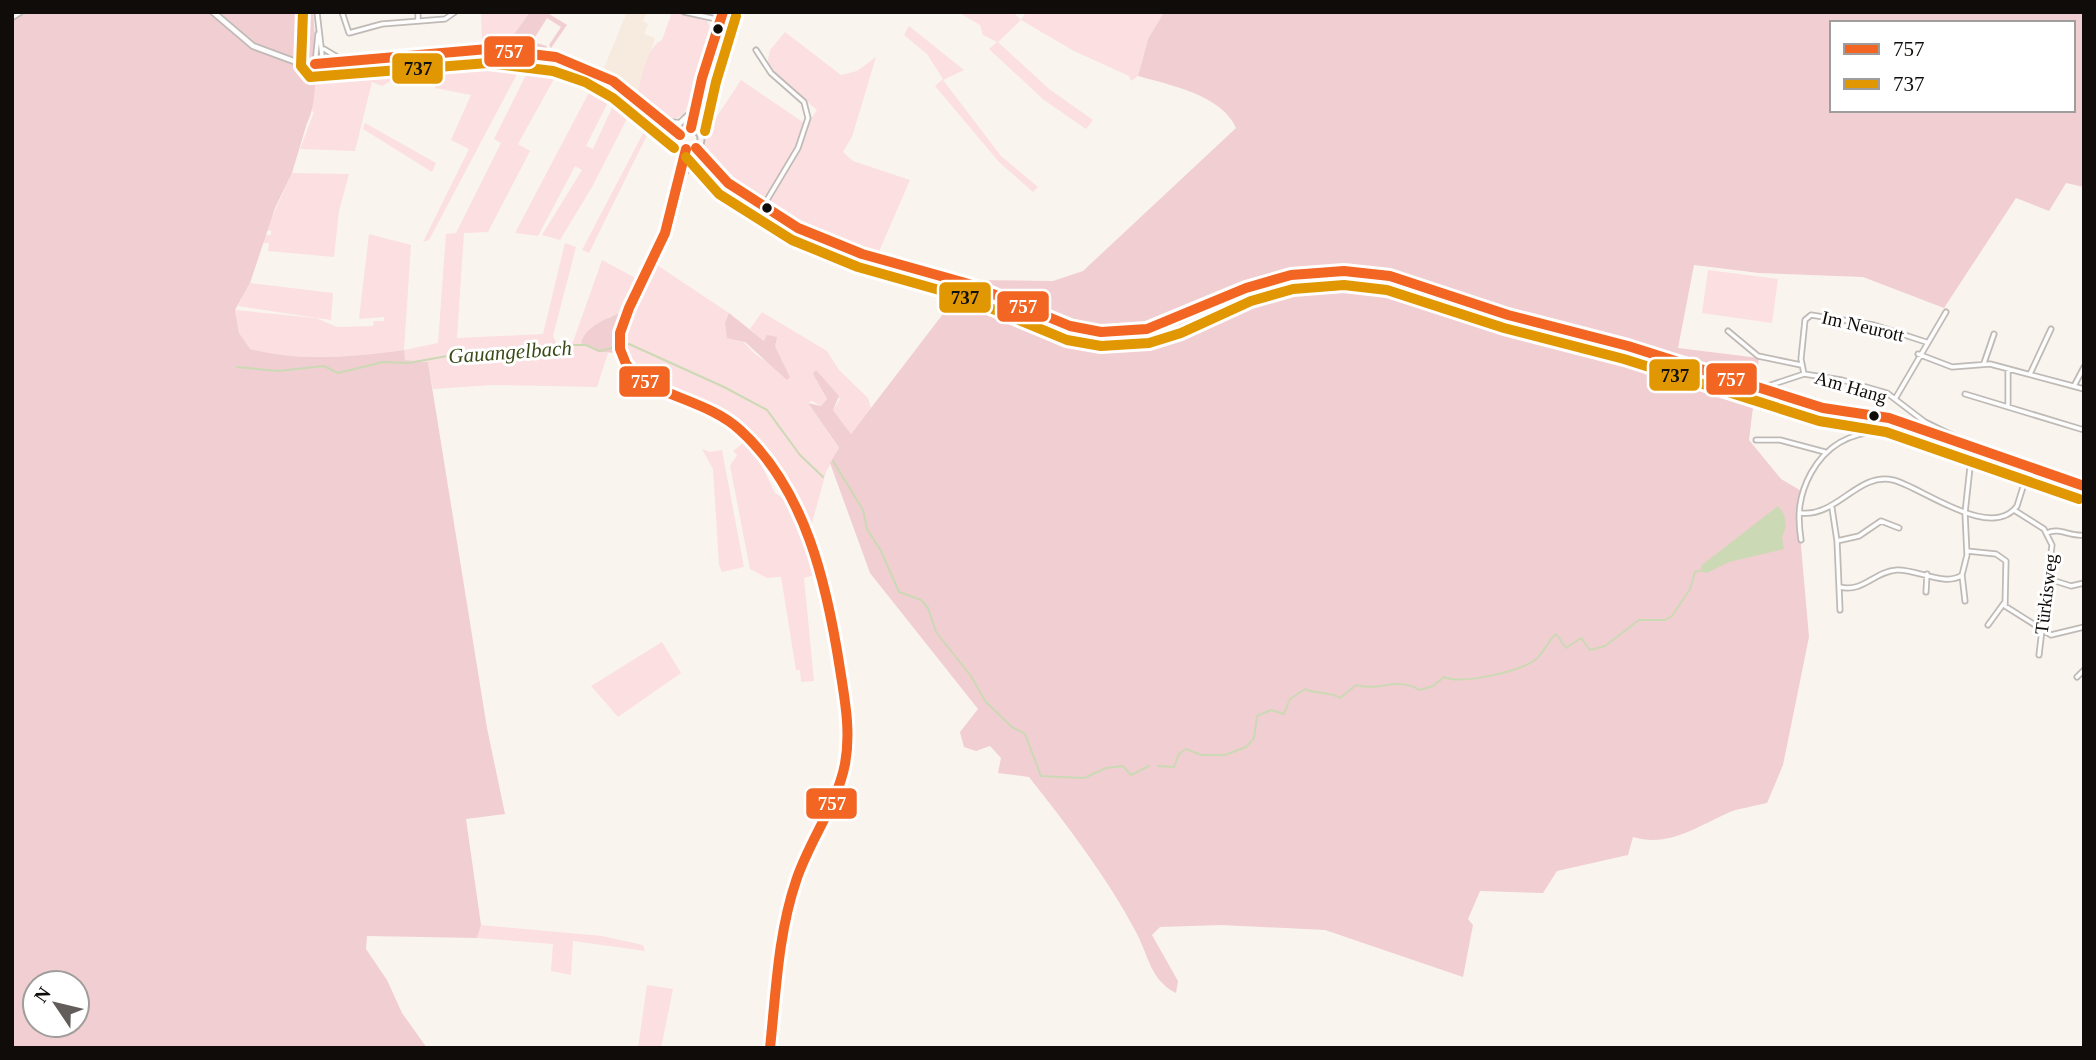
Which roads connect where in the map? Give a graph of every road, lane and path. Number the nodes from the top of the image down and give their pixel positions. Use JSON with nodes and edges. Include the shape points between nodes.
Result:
{"nodes":[{"id":1,"x":20,"y":12,"type":"edge"},
{"id":2,"x":213,"y":12,"type":"edge"},
{"id":3,"x":317,"y":12,"type":"edge"},
{"id":4,"x":342,"y":12,"type":"edge"},
{"id":5,"x":418,"y":12,"type":"edge"},
{"id":6,"x":454,"y":12,"type":"edge"},
{"id":7,"x":684,"y":12,"type":"edge"},
{"id":8,"x":723,"y":12,"type":"edge"},
{"id":9,"x":12,"y":17,"type":"edge"},
{"id":10,"x":720,"y":20,"type":"junction"},
{"id":11,"x":418,"y":21,"type":"junction"},
{"id":12,"x":319,"y":29,"type":"junction"},
{"id":13,"x":323,"y":47,"type":"junction"},
{"id":14,"x":756,"y":50,"type":"dead end"},
{"id":15,"x":346,"y":62,"type":"junction"},
{"id":16,"x":315,"y":64,"type":"junction"},
{"id":17,"x":323,"y":64,"type":"junction"},
{"id":18,"x":695,"y":108,"type":"junction"},
{"id":19,"x":661,"y":120,"type":"junction"},
{"id":20,"x":691,"y":128,"type":"junction"},
{"id":21,"x":680,"y":135,"type":"junction"},
{"id":22,"x":696,"y":148,"type":"junction"},
{"id":23,"x":686,"y":149,"type":"junction"},
{"id":24,"x":711,"y":167,"type":"junction"},
{"id":25,"x":679,"y":177,"type":"junction"},
{"id":26,"x":763,"y":207,"type":"junction"},
{"id":27,"x":1945,"y":312,"type":"dead end"},
{"id":28,"x":2051,"y":329,"type":"dead end"},
{"id":29,"x":1728,"y":331,"type":"dead end"},
{"id":30,"x":1994,"y":334,"type":"dead end"},
{"id":31,"x":1926,"y":342,"type":"junction"},
{"id":32,"x":1919,"y":354,"type":"junction"},
{"id":33,"x":1984,"y":363,"type":"junction"},
{"id":34,"x":1801,"y":365,"type":"junction"},
{"id":35,"x":2084,"y":367,"type":"edge"},
{"id":36,"x":2008,"y":369,"type":"junction"},
{"id":37,"x":1804,"y":374,"type":"junction"},
{"id":38,"x":2030,"y":374,"type":"junction"},
{"id":39,"x":2074,"y":386,"type":"junction"},
{"id":40,"x":1759,"y":389,"type":"junction"},
{"id":41,"x":2084,"y":389,"type":"edge"},
{"id":42,"x":1965,"y":394,"type":"dead end"},
{"id":43,"x":1895,"y":398,"type":"junction"},
{"id":44,"x":2008,"y":407,"type":"junction"},
{"id":45,"x":2084,"y":430,"type":"edge"},
{"id":46,"x":1756,"y":440,"type":"dead end"},
{"id":47,"x":1972,"y":449,"type":"junction"},
{"id":48,"x":1825,"y":452,"type":"junction"},
{"id":49,"x":2029,"y":468,"type":"junction"},
{"id":50,"x":2084,"y":486,"type":"edge"},
{"id":51,"x":1832,"y":507,"type":"junction"},
{"id":52,"x":2014,"y":510,"type":"junction"},
{"id":53,"x":1801,"y":513,"type":"junction"},
{"id":54,"x":1965,"y":513,"type":"junction"},
{"id":55,"x":1899,"y":528,"type":"dead end"},
{"id":56,"x":2047,"y":533,"type":"junction"},
{"id":57,"x":2084,"y":535,"type":"edge"},
{"id":58,"x":1801,"y":540,"type":"dead end"},
{"id":59,"x":1837,"y":541,"type":"junction"},
{"id":60,"x":1967,"y":551,"type":"junction"},
{"id":61,"x":1927,"y":574,"type":"junction"},
{"id":62,"x":1962,"y":575,"type":"junction"},
{"id":63,"x":2049,"y":579,"type":"junction"},
{"id":64,"x":2084,"y":583,"type":"edge"},
{"id":65,"x":1840,"y":587,"type":"junction"},
{"id":66,"x":1926,"y":592,"type":"dead end"},
{"id":67,"x":1965,"y":601,"type":"dead end"},
{"id":68,"x":2004,"y":603,"type":"junction"},
{"id":69,"x":1840,"y":610,"type":"dead end"},
{"id":70,"x":1989,"y":625,"type":"dead end"},
{"id":71,"x":2084,"y":627,"type":"edge"},
{"id":72,"x":2043,"y":630,"type":"junction"},
{"id":73,"x":2039,"y":655,"type":"dead end"},
{"id":74,"x":2084,"y":670,"type":"edge"},
{"id":75,"x":2077,"y":677,"type":"dead end"},
{"id":76,"x":770,"y":1048,"type":"edge"}],
"edges":[{"from":1,"to":9,"type":"street"},
{"from":2,"to":16,"type":"street","via":[[260,49],[292,62]]},
{"from":3,"to":12,"type":"street"},
{"from":4,"to":11,"type":"street","via":[[349,33]]},
{"from":5,"to":11,"type":"street"},
{"from":6,"to":11,"type":"street","via":[[445,19]]},
{"from":7,"to":10,"type":"street"},
{"from":8,"to":10,"type":"main road"},
{"from":10,"to":18,"type":"main road"},
{"from":12,"to":13,"type":"street"},
{"from":12,"to":16,"type":"street"},
{"from":13,"to":15,"type":"street"},
{"from":13,"to":17,"type":"street"},
{"from":14,"to":26,"type":"street","via":[[771,74],[804,102],[808,118],[795,153]]},
{"from":15,"to":17,"type":"street"},
{"from":15,"to":19,"type":"street","via":[[466,49],[531,51],[603,76]]},
{"from":16,"to":17,"type":"street"},
{"from":18,"to":19,"type":"street","via":[[682,123]]},
{"from":18,"to":20,"type":"main road"},
{"from":19,"to":21,"type":"street"},
{"from":20,"to":21,"type":"main road"},
{"from":20,"to":22,"type":"main road","via":[[700,135]]},
{"from":21,"to":23,"type":"main road"},
{"from":22,"to":23,"type":"main road"},
{"from":22,"to":24,"type":"main road"},
{"from":23,"to":25,"type":"main road"},
{"from":24,"to":25,"type":"main road","via":[[692,164]]},
{"from":24,"to":26,"type":"main road"},
{"from":25,"to":76,"type":"main road","via":[[667,230],[622,326],[621,355],[642,383],[712,410],[738,428],[786,490],[814,551],[848,722],[844,778],[803,860],[786,914]]},
{"from":26,"to":40,"type":"main road","via":[[846,249],[953,279],[1086,330],[1147,329],[1262,282],[1344,271],[1408,281]]},
{"from":27,"to":31,"type":"street","name":"Im Neurott"},
{"from":28,"to":38,"type":"street"},
{"from":29,"to":34,"type":"street","via":[[1758,356]]},
{"from":30,"to":33,"type":"street"},
{"from":31,"to":32,"type":"street","name":"Im Neurott"},
{"from":31,"to":34,"type":"street","name":"Im Neurott","via":[[1874,325],[1811,314],[1805,320]]},
{"from":32,"to":33,"type":"street","via":[[1952,367]]},
{"from":32,"to":43,"type":"street","name":"Im Neurott"},
{"from":33,"to":36,"type":"street"},
{"from":34,"to":37,"type":"street","name":"Im Neurott"},
{"from":35,"to":39,"type":"street"},
{"from":36,"to":38,"type":"street"},
{"from":36,"to":44,"type":"street"},
{"from":37,"to":40,"type":"street","name":"Am Hang"},
{"from":37,"to":43,"type":"street","name":"Am Hang","via":[[1842,380]]},
{"from":38,"to":39,"type":"street"},
{"from":39,"to":41,"type":"street"},
{"from":40,"to":47,"type":"main road","via":[[1823,408],[1889,418]]},
{"from":42,"to":44,"type":"street"},
{"from":43,"to":47,"type":"street","name":"Am Hang"},
{"from":44,"to":45,"type":"street"},
{"from":46,"to":48,"type":"street","via":[[1772,439]]},
{"from":47,"to":48,"type":"street","via":[[1964,451],[1909,433],[1885,431],[1855,434]]},
{"from":47,"to":49,"type":"main road"},
{"from":47,"to":54,"type":"street"},
{"from":48,"to":53,"type":"street","via":[[1801,491]]},
{"from":49,"to":50,"type":"main road"},
{"from":49,"to":52,"type":"street"},
{"from":51,"to":53,"type":"street"},
{"from":51,"to":54,"type":"street","via":[[1865,484],[1887,479]]},
{"from":51,"to":59,"type":"street"},
{"from":52,"to":54,"type":"street","via":[[1995,515]]},
{"from":52,"to":56,"type":"street","name":"Türkisweg"},
{"from":53,"to":58,"type":"street"},
{"from":54,"to":60,"type":"street"},
{"from":55,"to":59,"type":"street","via":[[1881,521],[1859,536]]},
{"from":56,"to":57,"type":"street"},
{"from":56,"to":63,"type":"street","name":"Türkisweg","via":[[2053,548]]},
{"from":59,"to":65,"type":"street"},
{"from":60,"to":62,"type":"street"},
{"from":60,"to":68,"type":"street","via":[[1996,554],[2006,561]]},
{"from":61,"to":62,"type":"street","via":[[1954,579]]},
{"from":61,"to":65,"type":"street","via":[[1891,570],[1853,589]]},
{"from":61,"to":66,"type":"street"},
{"from":62,"to":67,"type":"street"},
{"from":63,"to":64,"type":"street","via":[[2071,586]]},
{"from":63,"to":72,"type":"street","name":"Türkisweg"},
{"from":65,"to":69,"type":"street"},
{"from":68,"to":70,"type":"street"},
{"from":68,"to":72,"type":"street"},
{"from":71,"to":72,"type":"street","via":[[2054,635]]},
{"from":72,"to":73,"type":"street","name":"Türkisweg"},
{"from":74,"to":75,"type":"street"}]}
